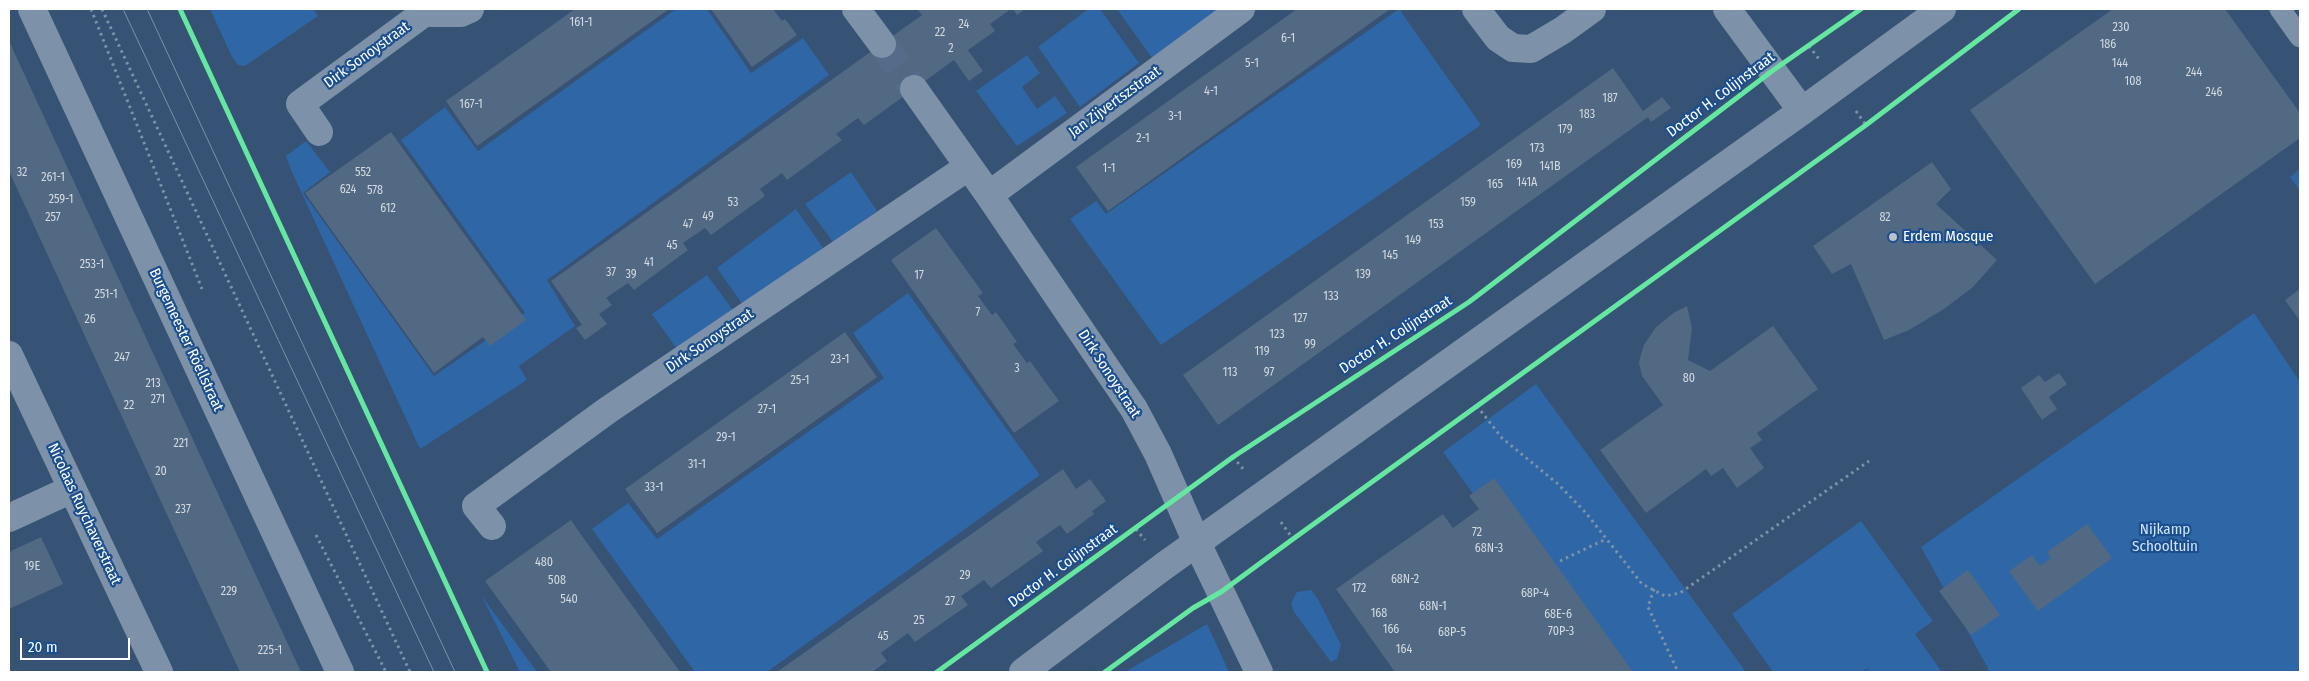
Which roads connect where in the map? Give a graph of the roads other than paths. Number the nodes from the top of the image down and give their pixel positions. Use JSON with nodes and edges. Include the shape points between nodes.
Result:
{"nodes":[{"id":1,"x":32,"y":9,"type":"edge"},
{"id":2,"x":470,"y":9,"type":"edge"},
{"id":3,"x":856,"y":9,"type":"edge"},
{"id":4,"x":1241,"y":9,"type":"edge"},
{"id":5,"x":1476,"y":9,"type":"edge"},
{"id":6,"x":1592,"y":9,"type":"edge"},
{"id":7,"x":1727,"y":9,"type":"edge"},
{"id":8,"x":1942,"y":9,"type":"edge"},
{"id":9,"x":2280,"y":9,"type":"edge"},
{"id":10,"x":2300,"y":37,"type":"edge"},
{"id":11,"x":882,"y":44,"type":"tunnel mouth"},
{"id":12,"x":914,"y":89,"type":"tunnel mouth"},
{"id":13,"x":1802,"y":111,"type":"junction"},
{"id":14,"x":319,"y":132,"type":"dead end"},
{"id":15,"x":968,"y":167,"type":"junction"},
{"id":16,"x":989,"y":195,"type":"junction"},
{"id":17,"x":9,"y":355,"type":"edge"},
{"id":18,"x":72,"y":489,"type":"junction"},
{"id":19,"x":9,"y":518,"type":"edge"},
{"id":20,"x":492,"y":526,"type":"dead end"},
{"id":21,"x":1197,"y":543,"type":"junction"},
{"id":22,"x":159,"y":672,"type":"edge"},
{"id":23,"x":340,"y":672,"type":"edge"},
{"id":24,"x":1023,"y":672,"type":"edge"},
{"id":25,"x":1259,"y":672,"type":"edge"}],
"edges":[{"from":1,"to":23,"type":"street","name":"Burgemeester Röellstraat"},
{"from":2,"to":14,"type":"street","name":"Dirk Sonoystraat","via":[[461,13],[424,13],[300,104]]},
{"from":3,"to":11,"type":"street"},
{"from":4,"to":16,"type":"street","name":"Jan Zijvertszstraat"},
{"from":5,"to":6,"type":"street","via":[[1498,38],[1513,48],[1531,49]]},
{"from":7,"to":13,"type":"street"},
{"from":8,"to":13,"type":"street"},
{"from":9,"to":10,"type":"lane"},
{"from":12,"to":15,"type":"street","name":"Dirk Sonoystraat"},
{"from":13,"to":21,"type":"street"},
{"from":15,"to":16,"type":"street","name":"Dirk Sonoystraat"},
{"from":15,"to":20,"type":"street","name":"Dirk Sonoystraat","via":[[608,410],[476,506]]},
{"from":16,"to":21,"type":"street","name":"Dirk Sonoystraat","via":[[1134,409],[1158,454]]},
{"from":17,"to":18,"type":"street","name":"Nicolaas Ruychaverstraat"},
{"from":18,"to":19,"type":"street"},
{"from":18,"to":22,"type":"street","name":"Nicolaas Ruychaverstraat"},
{"from":21,"to":24,"type":"street"},
{"from":21,"to":25,"type":"street","name":"Dirk Sonoystraat"}]}
